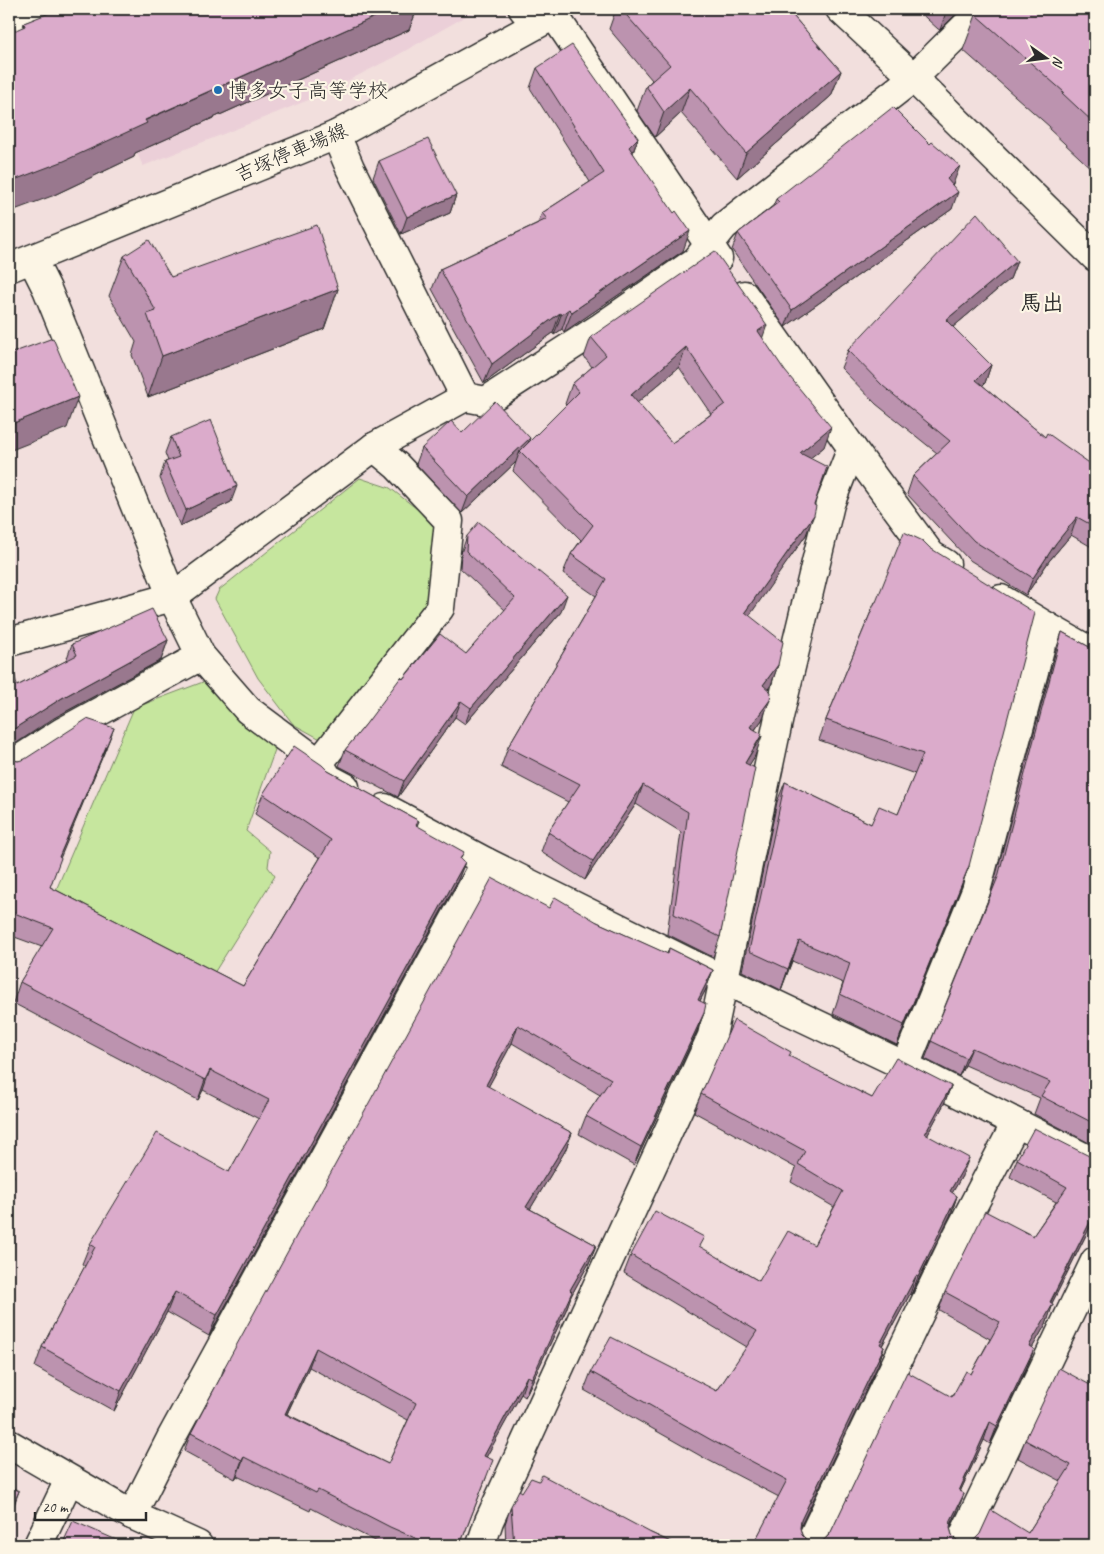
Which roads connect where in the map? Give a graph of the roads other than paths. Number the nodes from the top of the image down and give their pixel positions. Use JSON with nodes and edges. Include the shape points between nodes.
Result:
{"nodes":[{"id":1,"x":29,"y":9,"type":"edge"},
{"id":2,"x":840,"y":9,"type":"edge"},
{"id":3,"x":983,"y":9,"type":"edge"},
{"id":4,"x":543,"y":14,"type":"edge"},
{"id":5,"x":9,"y":30,"type":"edge"},
{"id":6,"x":913,"y":78,"type":"junction"},
{"id":7,"x":336,"y":135,"type":"junction"},
{"id":8,"x":708,"y":244,"type":"junction"},
{"id":9,"x":1095,"y":257,"type":"edge"},
{"id":10,"x":20,"y":263,"type":"edge"},
{"id":11,"x":465,"y":397,"type":"junction"},
{"id":12,"x":374,"y":447,"type":"junction"},
{"id":13,"x":852,"y":448,"type":"junction"},
{"id":14,"x":172,"y":597,"type":"junction"},
{"id":15,"x":1046,"y":626,"type":"junction"},
{"id":16,"x":9,"y":642,"type":"edge"},
{"id":17,"x":1095,"y":654,"type":"edge"},
{"id":18,"x":201,"y":656,"type":"junction"},
{"id":19,"x":319,"y":763,"type":"junction"},
{"id":20,"x":9,"y":766,"type":"edge"},
{"id":21,"x":486,"y":862,"type":"junction"},
{"id":22,"x":724,"y":980,"type":"junction"},
{"id":23,"x":905,"y":1066,"type":"junction"},
{"id":24,"x":1016,"y":1123,"type":"junction"},
{"id":25,"x":1095,"y":1163,"type":"edge"},
{"id":26,"x":1095,"y":1261,"type":"edge"},
{"id":27,"x":9,"y":1444,"type":"edge"},
{"id":28,"x":69,"y":1480,"type":"junction"},
{"id":29,"x":132,"y":1515,"type":"junction"},
{"id":30,"x":38,"y":1545,"type":"edge"},
{"id":31,"x":198,"y":1545,"type":"edge"},
{"id":32,"x":482,"y":1545,"type":"edge"},
{"id":33,"x":810,"y":1545,"type":"edge"},
{"id":34,"x":958,"y":1545,"type":"edge"}],
"edges":[{"from":1,"to":5,"type":"street","via":[[33,18]]},
{"from":2,"to":6,"type":"street"},
{"from":3,"to":6,"type":"street"},
{"from":4,"to":7,"type":"street","name":"吉塚停車場線"},
{"from":4,"to":8,"type":"street"},
{"from":6,"to":8,"type":"street","via":[[724,226]]},
{"from":6,"to":9,"type":"street"},
{"from":7,"to":10,"type":"street","name":"吉塚停車場線"},
{"from":7,"to":11,"type":"street"},
{"from":8,"to":11,"type":"street","via":[[696,260],[601,327],[486,401]]},
{"from":8,"to":13,"type":"street"},
{"from":10,"to":14,"type":"street","via":[[51,298]]},
{"from":11,"to":12,"type":"street"},
{"from":12,"to":14,"type":"street"},
{"from":12,"to":19,"type":"street","via":[[397,466],[449,521],[440,608]]},
{"from":13,"to":15,"type":"street","via":[[931,555]]},
{"from":13,"to":22,"type":"street","via":[[830,504],[779,717]]},
{"from":14,"to":16,"type":"street"},
{"from":14,"to":18,"type":"street"},
{"from":15,"to":17,"type":"street"},
{"from":15,"to":23,"type":"street","via":[[976,891]]},
{"from":18,"to":19,"type":"street","via":[[248,710]]},
{"from":18,"to":20,"type":"street","via":[[62,732]]},
{"from":19,"to":21,"type":"street","via":[[328,778]]},
{"from":21,"to":22,"type":"street"},
{"from":21,"to":29,"type":"street"},
{"from":22,"to":23,"type":"street"},
{"from":22,"to":32,"type":"street","via":[[712,1036],[492,1513]]},
{"from":23,"to":24,"type":"street"},
{"from":24,"to":25,"type":"street"},
{"from":24,"to":33,"type":"street","via":[[952,1246]]},
{"from":26,"to":34,"type":"street"},
{"from":27,"to":28,"type":"street"},
{"from":28,"to":29,"type":"street"},
{"from":28,"to":30,"type":"street"},
{"from":29,"to":31,"type":"street"}]}
